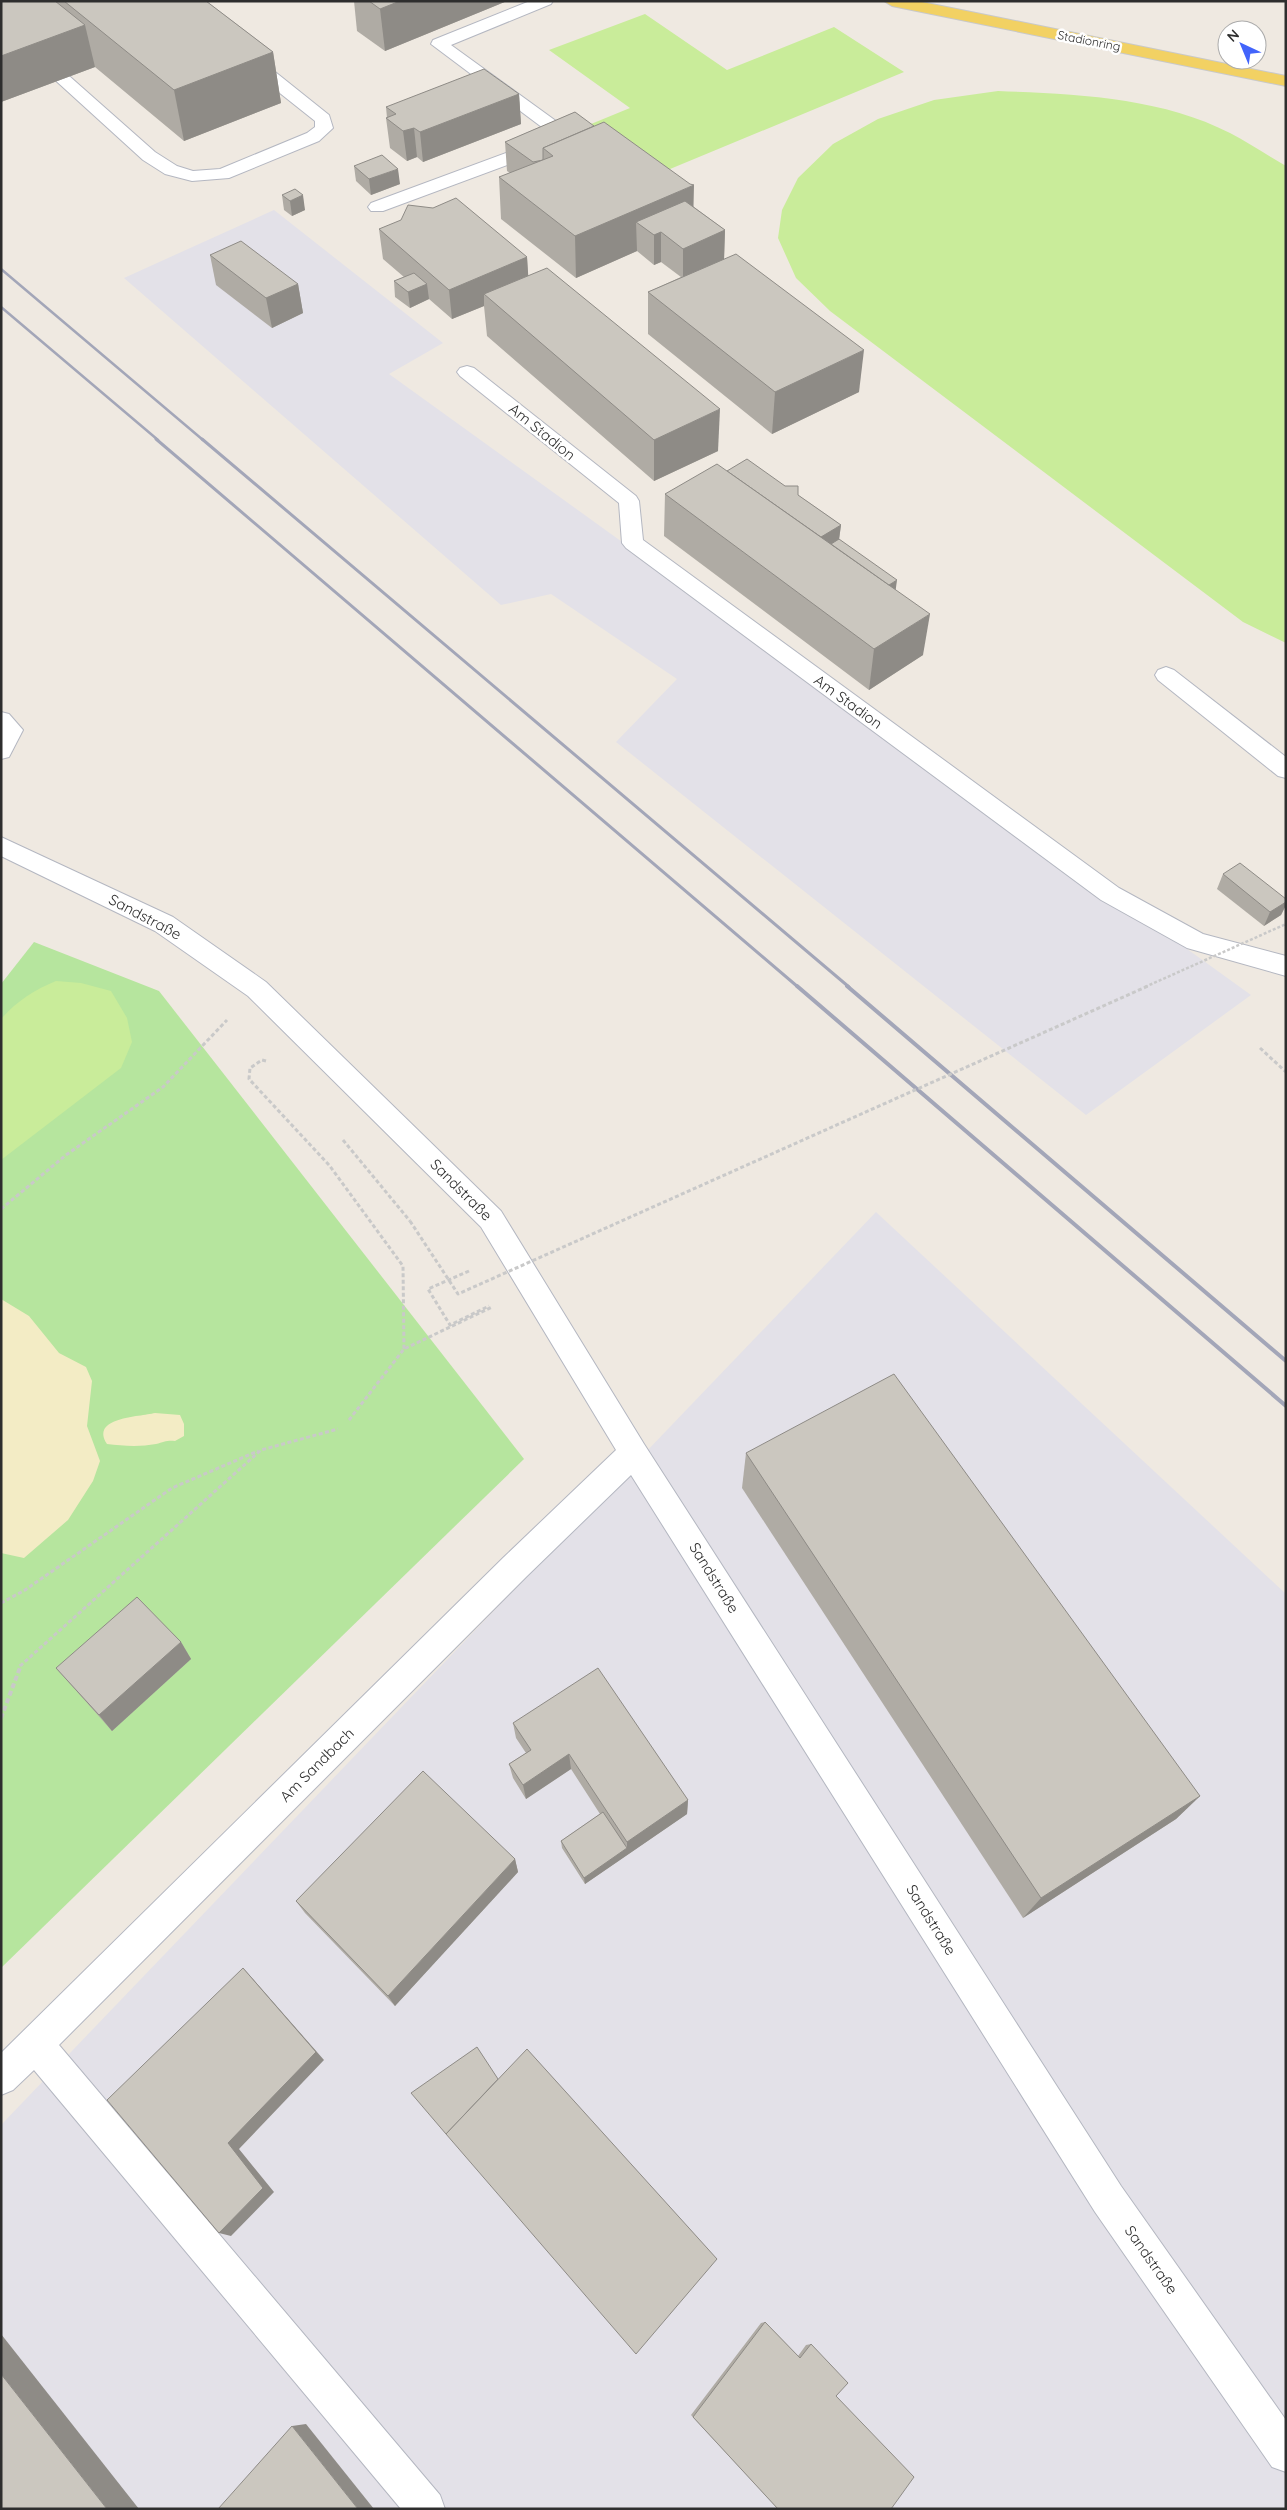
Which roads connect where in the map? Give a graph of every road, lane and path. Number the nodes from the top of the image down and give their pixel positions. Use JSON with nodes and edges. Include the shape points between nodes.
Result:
{"nodes":[{"id":1,"x":545,"y":1,"type":"edge"},
{"id":2,"x":892,"y":1,"type":"edge"},
{"id":3,"x":238,"y":51,"type":"edge"},
{"id":4,"x":62,"y":79,"type":"dead end"},
{"id":5,"x":1286,"y":81,"type":"edge"},
{"id":6,"x":377,"y":207,"type":"dead end"},
{"id":7,"x":467,"y":372,"type":"dead end"},
{"id":8,"x":1166,"y":674,"type":"dead end"},
{"id":9,"x":1,"y":720,"type":"edge"},
{"id":10,"x":1,"y":751,"type":"edge"},
{"id":11,"x":1286,"y":770,"type":"edge"},
{"id":12,"x":1,"y":846,"type":"edge"},
{"id":13,"x":1286,"y":924,"type":"edge"},
{"id":14,"x":1286,"y":966,"type":"edge"},
{"id":15,"x":257,"y":988,"type":"junction"},
{"id":16,"x":1260,"y":1048,"type":"dead end"},
{"id":17,"x":272,"y":1062,"type":"dead end"},
{"id":18,"x":1286,"y":1072,"type":"edge"},
{"id":19,"x":338,"y":1134,"type":"dead end"},
{"id":20,"x":1,"y":1209,"type":"edge"},
{"id":21,"x":477,"y":1287,"type":"junction"},
{"id":22,"x":404,"y":1348,"type":"junction"},
{"id":23,"x":348,"y":1420,"type":"dead end"},
{"id":24,"x":338,"y":1428,"type":"dead end"},
{"id":25,"x":261,"y":1450,"type":"junction"},
{"id":26,"x":634,"y":1453,"type":"junction"},
{"id":27,"x":1,"y":1602,"type":"edge"},
{"id":28,"x":1,"y":1718,"type":"edge"},
{"id":29,"x":36,"y":2044,"type":"junction"},
{"id":30,"x":1,"y":2078,"type":"edge"},
{"id":31,"x":1286,"y":2453,"type":"edge"},
{"id":32,"x":426,"y":2509,"type":"edge"}],
"edges":[{"from":1,"to":6,"type":"street","via":[[439,44],[561,133],[555,141]]},
{"from":2,"to":5,"type":"main road","name":"Stadionring"},
{"from":3,"to":4,"type":"street","via":[[323,119],[324,128],[313,137],[223,174],[192,176],[171,170],[149,156]]},
{"from":7,"to":14,"type":"street","name":"Am Stadion","via":[[629,501],[633,543],[1110,894],[1196,941]]},
{"from":8,"to":11,"type":"street"},
{"from":9,"to":10,"type":"street","via":[[12,730]]},
{"from":12,"to":15,"type":"street","name":"Sandstraße","via":[[164,924]]},
{"from":13,"to":21,"type":"path","bridge":true},
{"from":15,"to":20,"type":"path","via":[[163,1086],[66,1155]]},
{"from":15,"to":26,"type":"street","name":"Sandstraße","via":[[492,1219]]},
{"from":16,"to":18,"type":"path"},
{"from":17,"to":22,"type":"path","via":[[262,1060],[250,1068],[249,1079],[329,1165],[403,1266]]},
{"from":19,"to":21,"type":"path","bridge":true,"via":[[410,1221],[458,1294]]},
{"from":21,"to":22,"type":"path","via":[[482,1293],[471,1271],[428,1289],[450,1325],[490,1308],[487,1300],[492,1308]]},
{"from":22,"to":23,"type":"path"},
{"from":24,"to":25,"type":"path"},
{"from":25,"to":27,"type":"path","via":[[172,1488],[25,1590]]},
{"from":25,"to":28,"type":"path","via":[[20,1666]]},
{"from":26,"to":29,"type":"street","name":"Am Sandbach","via":[[508,1574]]},
{"from":26,"to":31,"type":"street","name":"Sandstraße","via":[[1108,2199]]},
{"from":29,"to":30,"type":"street","name":"Am Sandbach"},
{"from":29,"to":32,"type":"street"}]}
